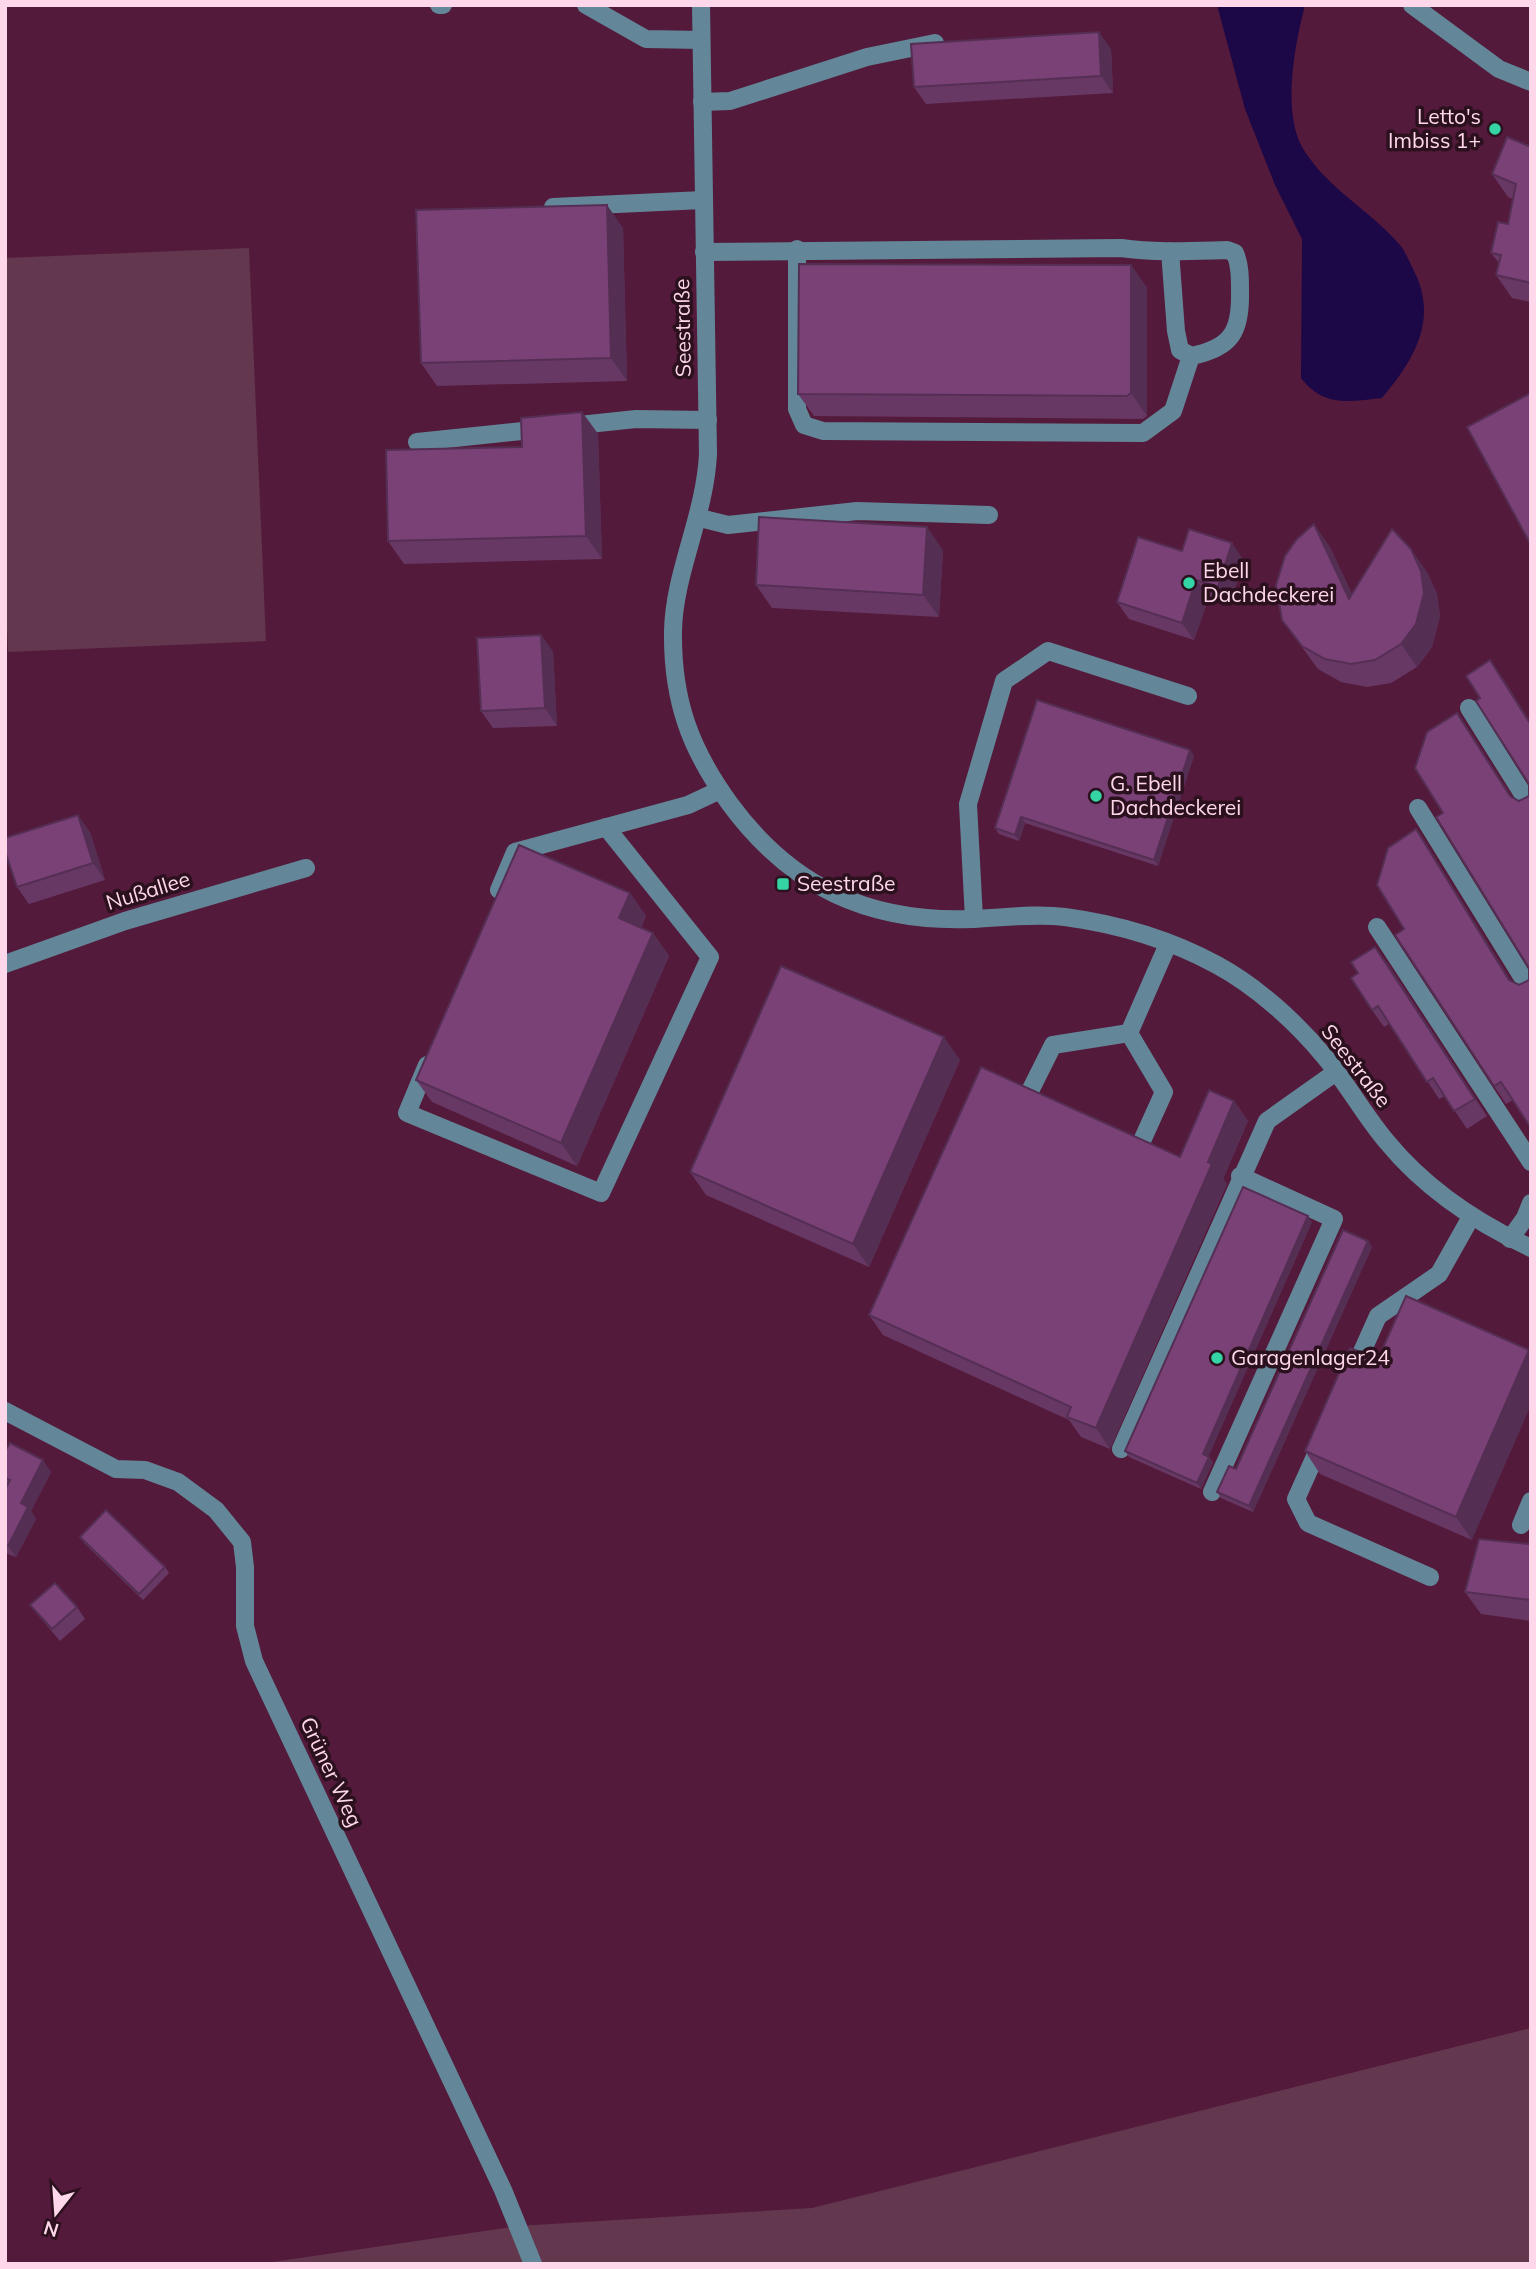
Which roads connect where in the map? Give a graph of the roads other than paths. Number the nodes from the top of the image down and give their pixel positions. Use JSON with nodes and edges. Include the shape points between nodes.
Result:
{"nodes":[{"id":1,"x":586,"y":5,"type":"edge"},
{"id":2,"x":702,"y":5,"type":"edge"},
{"id":3,"x":1412,"y":5,"type":"edge"},
{"id":4,"x":701,"y":40,"type":"junction"},
{"id":5,"x":947,"y":42,"type":"edge"},
{"id":6,"x":1531,"y":82,"type":"edge"},
{"id":7,"x":702,"y":102,"type":"junction"},
{"id":8,"x":703,"y":200,"type":"junction"},
{"id":9,"x":541,"y":207,"type":"edge"},
{"id":10,"x":797,"y":249,"type":"junction"},
{"id":11,"x":1170,"y":251,"type":"junction"},
{"id":12,"x":705,"y":252,"type":"junction"},
{"id":13,"x":1191,"y":356,"type":"junction"},
{"id":14,"x":708,"y":420,"type":"junction"},
{"id":15,"x":417,"y":442,"type":"dead end"},
{"id":16,"x":989,"y":515,"type":"dead end"},
{"id":17,"x":700,"y":518,"type":"junction"},
{"id":18,"x":1188,"y":696,"type":"dead end"},
{"id":19,"x":1469,"y":708,"type":"dead end"},
{"id":20,"x":720,"y":790,"type":"junction"},
{"id":21,"x":1531,"y":807,"type":"edge"},
{"id":22,"x":1418,"y":808,"type":"dead end"},
{"id":23,"x":606,"y":827,"type":"junction"},
{"id":24,"x":306,"y":868,"type":"dead end"},
{"id":25,"x":495,"y":902,"type":"edge"},
{"id":26,"x":974,"y":919,"type":"junction"},
{"id":27,"x":1377,"y":927,"type":"dead end"},
{"id":28,"x":1168,"y":944,"type":"junction"},
{"id":29,"x":5,"y":964,"type":"edge"},
{"id":30,"x":1531,"y":991,"type":"edge"},
{"id":31,"x":1129,"y":1033,"type":"junction"},
{"id":32,"x":433,"y":1051,"type":"edge"},
{"id":33,"x":1336,"y":1072,"type":"junction"},
{"id":34,"x":1030,"y":1091,"type":"edge"},
{"id":35,"x":1141,"y":1143,"type":"edge"},
{"id":36,"x":1531,"y":1162,"type":"edge"},
{"id":37,"x":1240,"y":1176,"type":"junction"},
{"id":38,"x":1531,"y":1203,"type":"edge"},
{"id":39,"x":1471,"y":1217,"type":"junction"},
{"id":40,"x":1510,"y":1239,"type":"junction"},
{"id":41,"x":1531,"y":1248,"type":"edge"},
{"id":42,"x":1345,"y":1389,"type":"edge"},
{"id":43,"x":5,"y":1411,"type":"edge"},
{"id":44,"x":1329,"y":1426,"type":"edge"},
{"id":45,"x":1121,"y":1449,"type":"dead end"},
{"id":46,"x":1212,"y":1492,"type":"dead end"},
{"id":47,"x":1531,"y":1501,"type":"edge"},
{"id":48,"x":1521,"y":1524,"type":"dead end"},
{"id":49,"x":1430,"y":1577,"type":"dead end"},
{"id":50,"x":533,"y":2264,"type":"edge"}],
"edges":[{"from":1,"to":4,"type":"street","via":[[646,39]]},
{"from":2,"to":4,"type":"street","name":"Seestraße"},
{"from":3,"to":6,"type":"street","via":[[1499,69]]},
{"from":4,"to":7,"type":"street","name":"Seestraße"},
{"from":5,"to":7,"type":"street","via":[[867,57],[730,101]]},
{"from":7,"to":8,"type":"street","name":"Seestraße"},
{"from":8,"to":9,"type":"street"},
{"from":8,"to":12,"type":"street","name":"Seestraße"},
{"from":10,"to":11,"type":"street"},
{"from":10,"to":12,"type":"street"},
{"from":10,"to":13,"type":"street","via":[[797,409],[804,425],[823,432],[1143,433],[1173,411]]},
{"from":11,"to":13,"type":"street","via":[[1176,331],[1180,350]]},
{"from":11,"to":13,"type":"street","via":[[1227,250],[1235,253],[1240,263],[1241,319],[1213,352]]},
{"from":12,"to":14,"type":"street","name":"Seestraße"},
{"from":14,"to":15,"type":"street","via":[[636,419]]},
{"from":14,"to":17,"type":"street","name":"Seestraße","via":[[707,489]]},
{"from":16,"to":17,"type":"street","via":[[857,512],[728,525]]},
{"from":17,"to":20,"type":"street","name":"Seestraße","via":[[673,628],[675,668],[693,747]]},
{"from":18,"to":26,"type":"street","via":[[1048,652],[1004,681],[968,804]]},
{"from":19,"to":21,"type":"street"},
{"from":20,"to":23,"type":"street","via":[[688,805]]},
{"from":20,"to":26,"type":"street","name":"Seestraße","via":[[755,839],[807,881],[878,912]]},
{"from":22,"to":30,"type":"street"},
{"from":23,"to":25,"type":"street","via":[[515,852]]},
{"from":23,"to":32,"type":"street","via":[[710,957],[601,1193],[407,1112]]},
{"from":24,"to":29,"type":"street","name":"Nußallee","via":[[125,922]]},
{"from":26,"to":28,"type":"street","name":"Seestraße","via":[[1063,917],[1137,932]]},
{"from":27,"to":36,"type":"street"},
{"from":28,"to":31,"type":"street"},
{"from":28,"to":33,"type":"street","name":"Seestraße","via":[[1218,965],[1251,988],[1294,1025]]},
{"from":31,"to":34,"type":"street","via":[[1053,1045]]},
{"from":31,"to":35,"type":"street","via":[[1164,1092]]},
{"from":33,"to":37,"type":"street","via":[[1267,1121]]},
{"from":33,"to":39,"type":"street","name":"Seestraße","via":[[1387,1143]]},
{"from":37,"to":45,"type":"street"},
{"from":37,"to":46,"type":"street","via":[[1334,1219]]},
{"from":38,"to":40,"type":"street"},
{"from":39,"to":40,"type":"street","name":"Seestraße"},
{"from":39,"to":42,"type":"street","via":[[1439,1274],[1378,1316]]},
{"from":40,"to":41,"type":"street","name":"Seestraße"},
{"from":43,"to":50,"type":"street","name":"Grüner Weg","via":[[116,1469],[145,1470],[178,1482],[216,1510],[242,1542],[245,1626],[254,1661],[503,2190]]},
{"from":44,"to":49,"type":"street","via":[[1296,1499],[1308,1523]]},
{"from":47,"to":48,"type":"street"}]}
